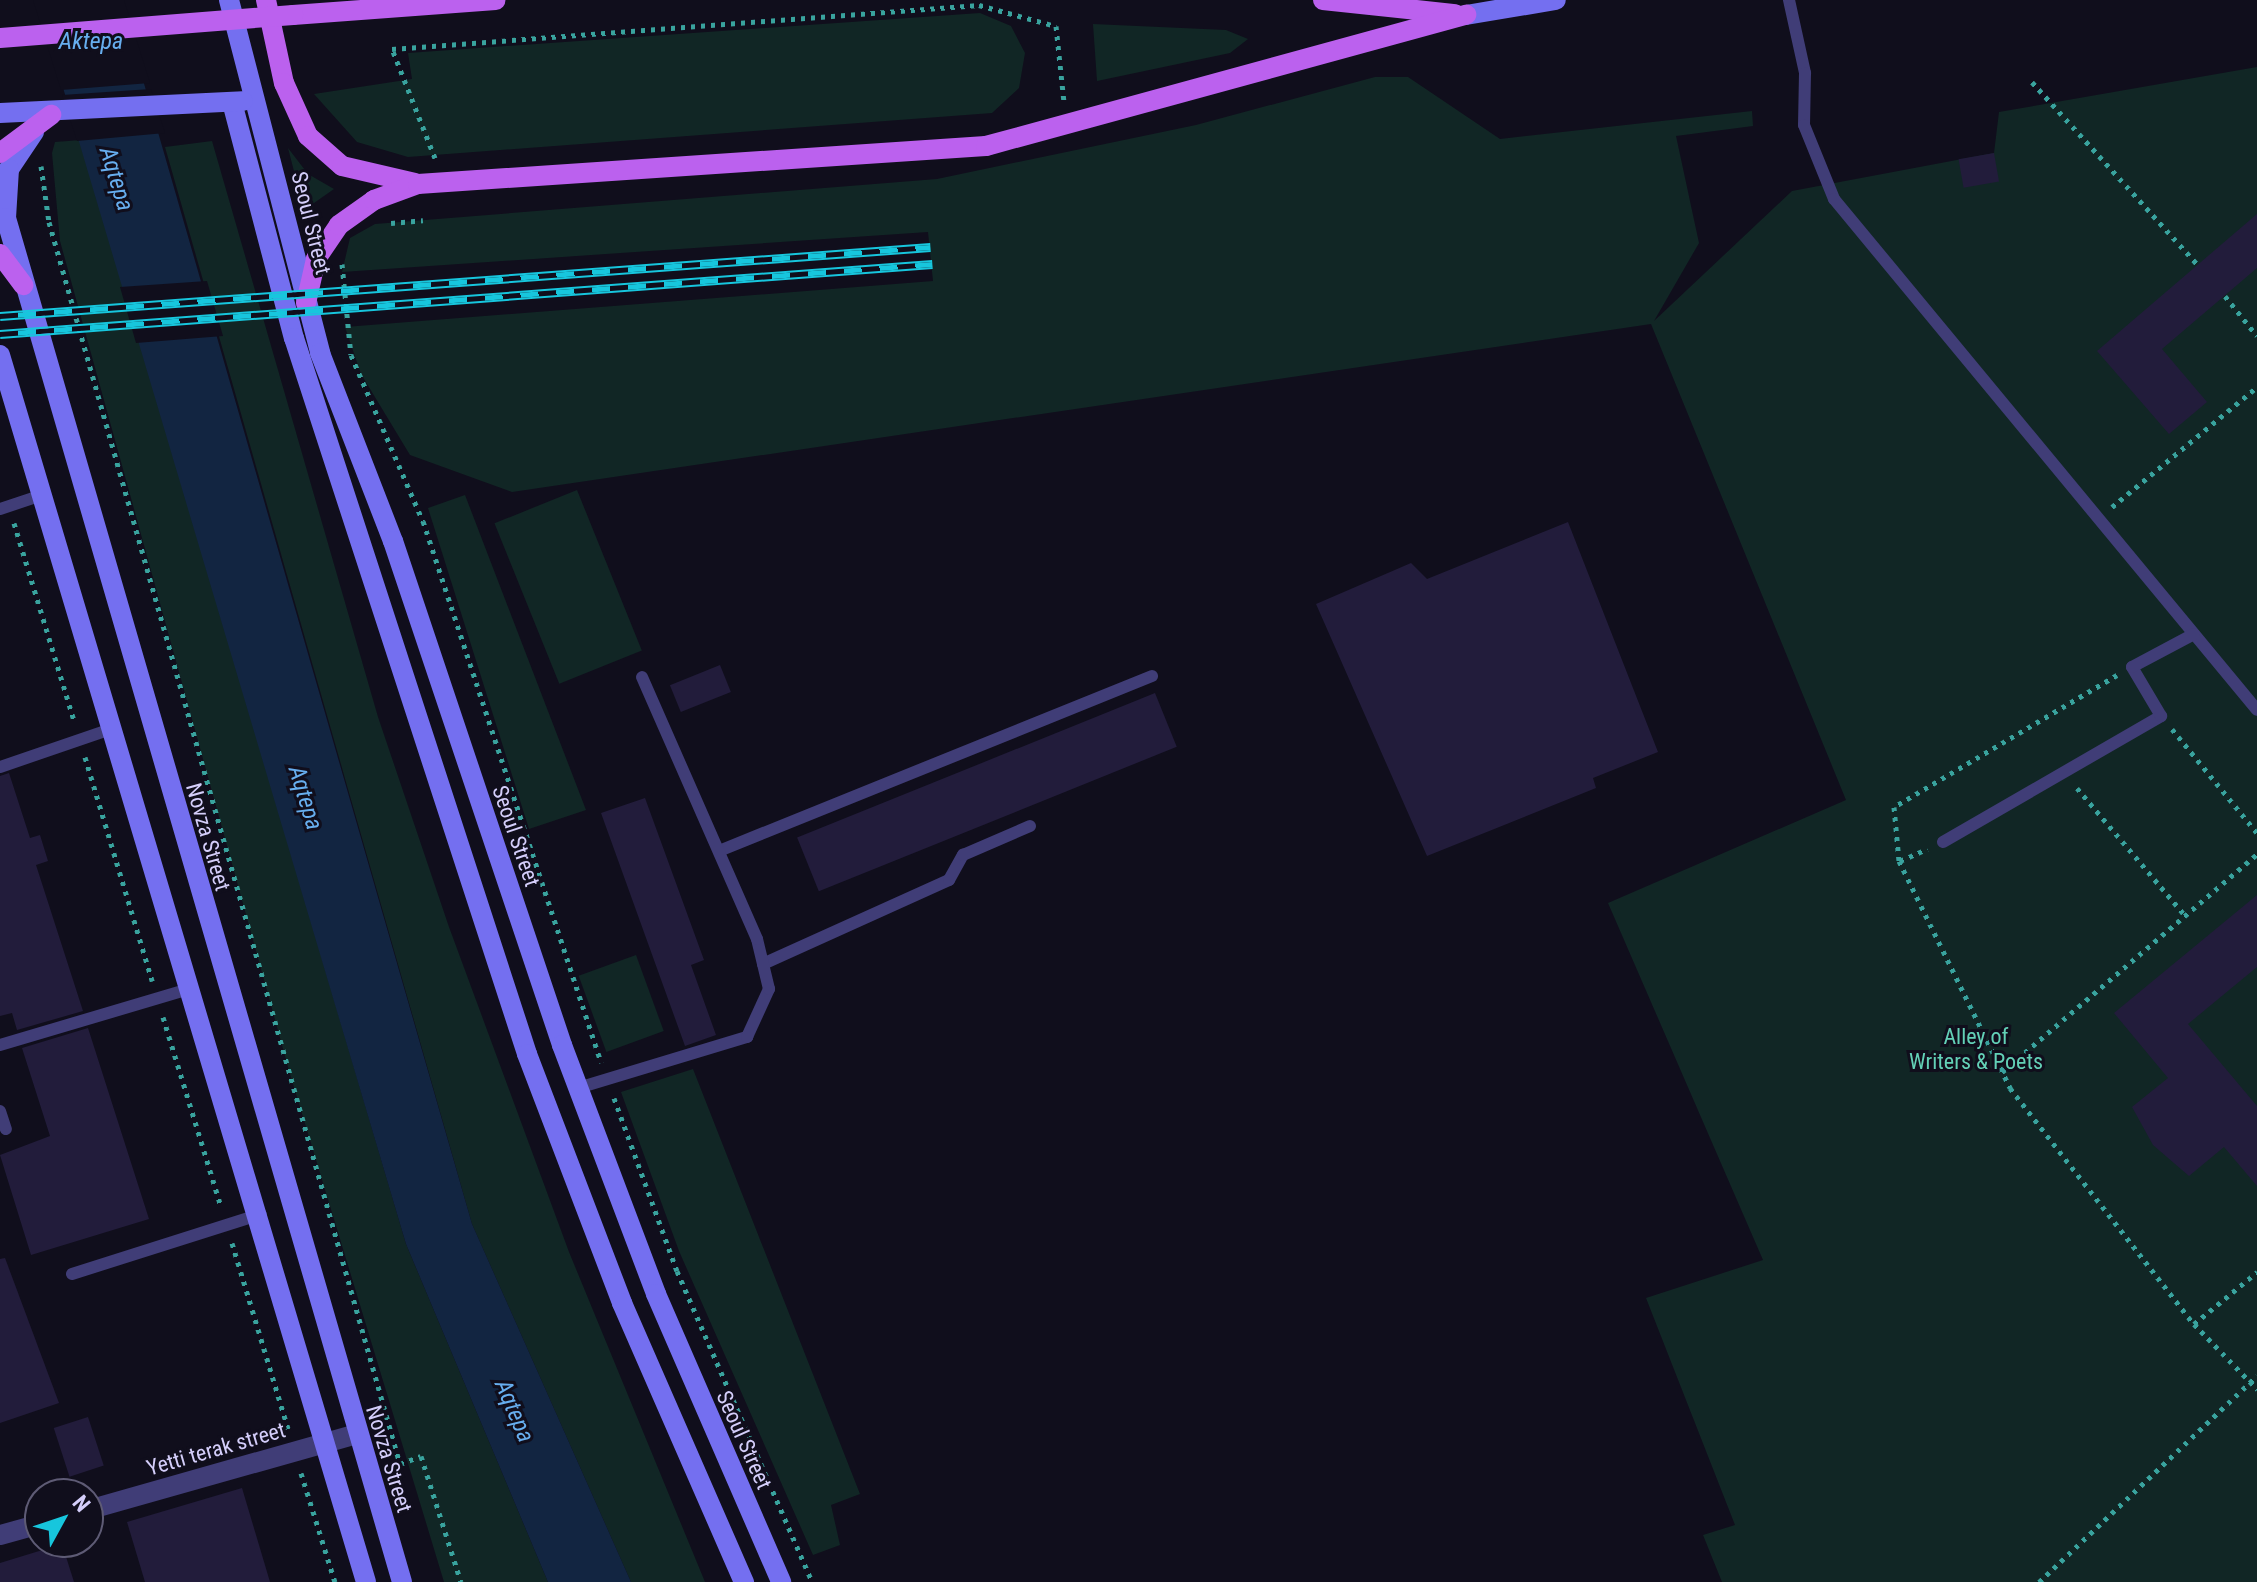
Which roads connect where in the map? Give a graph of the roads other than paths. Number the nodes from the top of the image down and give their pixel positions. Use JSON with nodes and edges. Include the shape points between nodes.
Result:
{"nodes":[{"id":1,"x":229,"y":0,"type":"edge"},
{"id":2,"x":266,"y":0,"type":"edge"},
{"id":3,"x":495,"y":0,"type":"edge"},
{"id":4,"x":1323,"y":0,"type":"edge"},
{"id":5,"x":1556,"y":0,"type":"edge"},
{"id":6,"x":1789,"y":0,"type":"edge"},
{"id":7,"x":1466,"y":15,"type":"junction"},
{"id":8,"x":0,"y":38,"type":"edge"},
{"id":9,"x":252,"y":89,"type":"junction"},
{"id":10,"x":233,"y":106,"type":"junction"},
{"id":11,"x":0,"y":113,"type":"edge"},
{"id":12,"x":51,"y":115,"type":"junction"},
{"id":13,"x":0,"y":153,"type":"edge"},
{"id":14,"x":418,"y":184,"type":"junction"},
{"id":15,"x":0,"y":254,"type":"edge"},
{"id":16,"x":23,"y":285,"type":"junction"},
{"id":17,"x":306,"y":303,"type":"junction"},
{"id":18,"x":0,"y":355,"type":"edge"},
{"id":19,"x":7,"y":406,"type":"edge"},
{"id":20,"x":42,"y":495,"type":"junction"},
{"id":21,"x":4,"y":507,"type":"edge"},
{"id":22,"x":2194,"y":634,"type":"junction"},
{"id":23,"x":1152,"y":676,"type":"dead end"},
{"id":24,"x":642,"y":677,"type":"dead end"},
{"id":25,"x":2257,"y":710,"type":"edge"},
{"id":26,"x":111,"y":729,"type":"junction"},
{"id":27,"x":0,"y":767,"type":"edge"},
{"id":28,"x":1030,"y":826,"type":"dead end"},
{"id":29,"x":1943,"y":842,"type":"road end"},
{"id":30,"x":719,"y":851,"type":"junction"},
{"id":31,"x":763,"y":964,"type":"junction"},
{"id":32,"x":189,"y":989,"type":"junction"},
{"id":33,"x":0,"y":1045,"type":"edge"},
{"id":34,"x":578,"y":1088,"type":"junction"},
{"id":35,"x":0,"y":1111,"type":"edge"},
{"id":36,"x":6,"y":1129,"type":"dead end"},
{"id":37,"x":261,"y":1214,"type":"junction"},
{"id":38,"x":72,"y":1274,"type":"dead end"},
{"id":39,"x":356,"y":1434,"type":"junction"},
{"id":40,"x":324,"y":1443,"type":"junction"},
{"id":41,"x":104,"y":1506,"type":"edge"},
{"id":42,"x":24,"y":1528,"type":"edge"},
{"id":43,"x":0,"y":1535,"type":"edge"},
{"id":44,"x":366,"y":1582,"type":"edge"},
{"id":45,"x":402,"y":1582,"type":"edge"},
{"id":46,"x":744,"y":1582,"type":"edge"},
{"id":47,"x":781,"y":1582,"type":"edge"}],
"edges":[{"from":1,"to":9,"type":"main road","name":"Seoul Street"},
{"from":2,"to":14,"type":"main road","via":[[284,83],[308,136],[353,170]]},
{"from":3,"to":8,"type":"main road","bridge":true},
{"from":4,"to":7,"type":"main road"},
{"from":5,"to":7,"type":"main road"},
{"from":6,"to":22,"type":"lane","via":[[1805,73],[1804,125],[1834,199]]},
{"from":7,"to":14,"type":"main road","via":[[986,146]]},
{"from":9,"to":10,"type":"main road"},
{"from":9,"to":17,"type":"main road","name":"Seoul Street"},
{"from":10,"to":12,"type":"main road"},
{"from":10,"to":46,"type":"main road","name":"Seoul Street","via":[[294,338],[527,1054],[616,1289]]},
{"from":11,"to":12,"type":"main road"},
{"from":12,"to":13,"type":"main road"},
{"from":12,"to":16,"type":"main road","name":"Novza Street","via":[[6,180],[6,218]]},
{"from":14,"to":17,"type":"main road","via":[[374,200],[339,225],[316,259]]},
{"from":15,"to":16,"type":"main road"},
{"from":16,"to":39,"type":"main road","name":"Novza Street"},
{"from":17,"to":34,"type":"main road","name":"Seoul Street"},
{"from":18,"to":19,"type":"main road"},
{"from":19,"to":20,"type":"main road"},
{"from":20,"to":21,"type":"lane"},
{"from":20,"to":26,"type":"main road"},
{"from":22,"to":25,"type":"lane"},
{"from":22,"to":29,"type":"lane","via":[[2132,667],[2161,716]]},
{"from":23,"to":30,"type":"lane"},
{"from":24,"to":30,"type":"lane"},
{"from":26,"to":27,"type":"lane"},
{"from":26,"to":32,"type":"main road"},
{"from":28,"to":31,"type":"lane","via":[[963,855],[949,880]]},
{"from":30,"to":31,"type":"lane"},
{"from":31,"to":34,"type":"lane","via":[[769,989],[747,1037]]},
{"from":32,"to":33,"type":"lane"},
{"from":32,"to":37,"type":"main road"},
{"from":34,"to":47,"type":"main road","name":"Seoul Street","via":[[702,1406]]},
{"from":35,"to":36,"type":"lane"},
{"from":37,"to":38,"type":"lane"},
{"from":37,"to":40,"type":"main road"},
{"from":39,"to":40,"type":"street","name":"Yetti terak street"},
{"from":39,"to":45,"type":"main road","name":"Novza Street"},
{"from":40,"to":41,"type":"street","name":"Yetti terak street"},
{"from":40,"to":44,"type":"main road"},
{"from":42,"to":43,"type":"street"}]}
